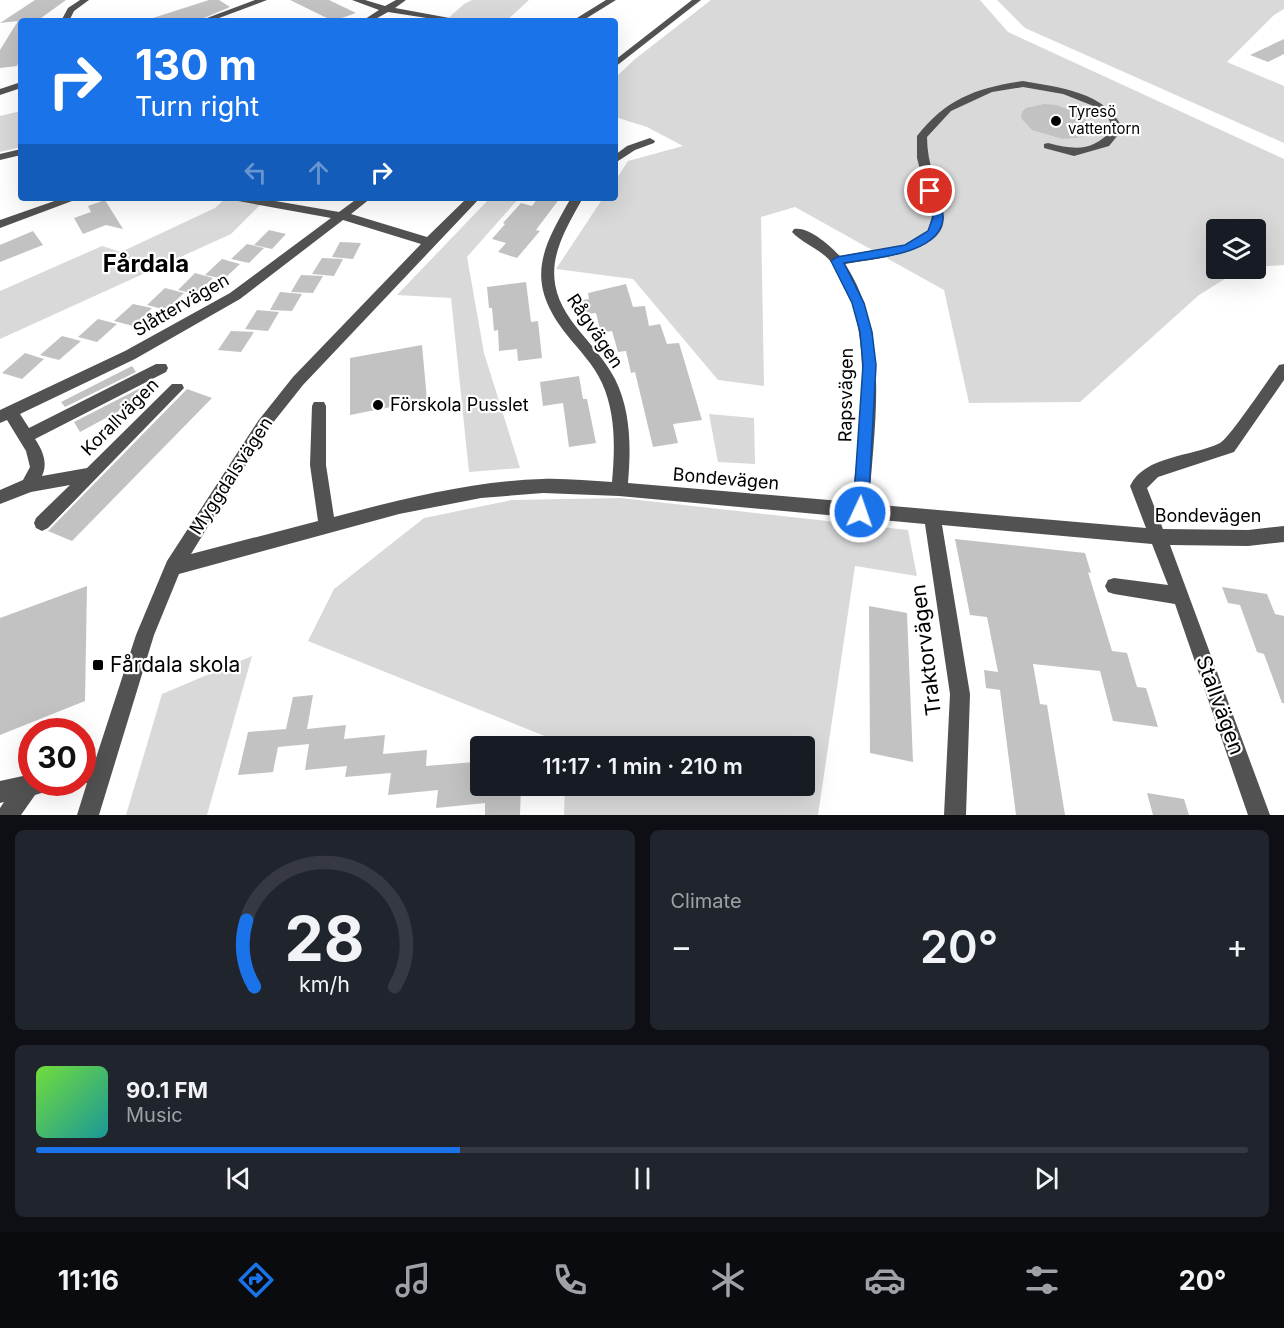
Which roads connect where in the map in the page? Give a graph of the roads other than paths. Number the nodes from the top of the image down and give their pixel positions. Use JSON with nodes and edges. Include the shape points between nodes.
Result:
{"nodes":[{"id":1,"x":85,"y":0,"type":"edge"},
{"id":2,"x":262,"y":0,"type":"edge"},
{"id":3,"x":356,"y":0,"type":"edge"},
{"id":4,"x":402,"y":0,"type":"edge"},
{"id":5,"x":612,"y":0,"type":"edge"},
{"id":6,"x":697,"y":0,"type":"edge"},
{"id":7,"x":386,"y":9,"type":"junction"},
{"id":8,"x":67,"y":18,"type":"edge"},
{"id":9,"x":211,"y":18,"type":"edge"},
{"id":10,"x":371,"y":18,"type":"edge"},
{"id":11,"x":443,"y":18,"type":"edge"},
{"id":12,"x":581,"y":18,"type":"edge"},
{"id":13,"x":618,"y":62,"type":"edge"},
{"id":14,"x":18,"y":86,"type":"edge"},
{"id":15,"x":0,"y":92,"type":"edge"},
{"id":16,"x":650,"y":141,"type":"dead end"},
{"id":17,"x":1048,"y":146,"type":"dead end"},
{"id":18,"x":18,"y":153,"type":"edge"},
{"id":19,"x":0,"y":157,"type":"edge"},
{"id":20,"x":618,"y":158,"type":"edge"},
{"id":21,"x":66,"y":201,"type":"edge"},
{"id":22,"x":256,"y":201,"type":"edge"},
{"id":23,"x":360,"y":201,"type":"edge"},
{"id":24,"x":471,"y":201,"type":"edge"},
{"id":25,"x":576,"y":201,"type":"edge"},
{"id":26,"x":343,"y":216,"type":"junction"},
{"id":27,"x":0,"y":225,"type":"edge"},
{"id":28,"x":798,"y":232,"type":"dead end"},
{"id":29,"x":429,"y":242,"type":"junction"},
{"id":30,"x":837,"y":261,"type":"junction"},
{"id":31,"x":161,"y":368,"type":"dead end"},
{"id":32,"x":1284,"y":369,"type":"edge"},
{"id":33,"x":177,"y":388,"type":"dead end"},
{"id":34,"x":319,"y":406,"type":"dead end"},
{"id":35,"x":6,"y":415,"type":"edge"},
{"id":36,"x":27,"y":436,"type":"junction"},
{"id":37,"x":91,"y":474,"type":"junction"},
{"id":38,"x":29,"y":485,"type":"junction"},
{"id":39,"x":619,"y":489,"type":"junction"},
{"id":40,"x":0,"y":497,"type":"edge"},
{"id":41,"x":860,"y":512,"type":"junction"},
{"id":42,"x":932,"y":516,"type":"junction"},
{"id":43,"x":42,"y":523,"type":"dead end"},
{"id":44,"x":327,"y":526,"type":"junction"},
{"id":45,"x":1284,"y":534,"type":"edge"},
{"id":46,"x":1157,"y":537,"type":"junction"},
{"id":47,"x":173,"y":567,"type":"junction"},
{"id":48,"x":1114,"y":586,"type":"dead end"},
{"id":49,"x":1180,"y":596,"type":"junction"},
{"id":50,"x":96,"y":762,"type":"edge"},
{"id":51,"x":18,"y":788,"type":"edge"},
{"id":52,"x":0,"y":792,"type":"edge"},
{"id":53,"x":24,"y":796,"type":"edge"},
{"id":54,"x":90,"y":796,"type":"edge"},
{"id":55,"x":8,"y":815,"type":"edge"},
{"id":56,"x":88,"y":815,"type":"edge"},
{"id":57,"x":955,"y":815,"type":"edge"},
{"id":58,"x":1259,"y":815,"type":"edge"}],
"edges":[{"from":1,"to":8,"type":"street"},
{"from":2,"to":9,"type":"street"},
{"from":3,"to":7,"type":"street"},
{"from":4,"to":7,"type":"street"},
{"from":5,"to":12,"type":"street"},
{"from":6,"to":13,"type":"street"},
{"from":7,"to":10,"type":"street"},
{"from":7,"to":11,"type":"street"},
{"from":14,"to":15,"type":"street"},
{"from":16,"to":20,"type":"street"},
{"from":17,"to":30,"type":"street","via":[[1074,153],[1105,144],[1118,129],[1100,105],[1065,92],[1023,84],[990,89],[947,109],[922,136],[922,158],[938,217],[933,233],[908,248]]},
{"from":18,"to":19,"type":"street"},
{"from":21,"to":27,"type":"street"},
{"from":22,"to":26,"type":"street"},
{"from":23,"to":26,"type":"street","name":"Slåttervägen"},
{"from":24,"to":29,"type":"street","name":"Myggdalsvägen"},
{"from":25,"to":39,"type":"street","name":"Rågvägen","via":[[552,248],[547,284],[556,311],[608,381],[623,452]]},
{"from":26,"to":29,"type":"street"},
{"from":26,"to":35,"type":"street","name":"Slåttervägen","via":[[235,296],[130,355]]},
{"from":28,"to":30,"type":"street","name":"Rapsvägen","via":[[820,244]]},
{"from":29,"to":47,"type":"street","name":"Myggdalsvägen","via":[[298,381],[263,425]]},
{"from":30,"to":41,"type":"street","name":"Rapsvägen","via":[[858,303],[866,332],[869,365]]},
{"from":31,"to":36,"type":"street"},
{"from":32,"to":46,"type":"street","name":"Stallvägen","via":[[1228,447],[1152,472],[1138,486]]},
{"from":33,"to":37,"type":"street","name":"Korallvägen"},
{"from":34,"to":44,"type":"street","via":[[318,465]]},
{"from":35,"to":36,"type":"street"},
{"from":36,"to":38,"type":"street","via":[[38,466]]},
{"from":37,"to":38,"type":"street","name":"Korallvägen"},
{"from":37,"to":43,"type":"street","name":"Korallvägen"},
{"from":38,"to":40,"type":"street","name":"Korallvägen"},
{"from":39,"to":41,"type":"street","name":"Bondevägen"},
{"from":39,"to":44,"type":"street","name":"Bondevägen","via":[[543,486],[481,491]]},
{"from":41,"to":42,"type":"street","name":"Bondevägen"},
{"from":42,"to":46,"type":"street","name":"Bondevägen"},
{"from":42,"to":57,"type":"street","name":"Traktorvägen","via":[[960,694]]},
{"from":44,"to":47,"type":"street","name":"Bondevägen"},
{"from":45,"to":46,"type":"street","name":"Bondevägen","via":[[1248,538]]},
{"from":46,"to":49,"type":"street","name":"Stallvägen"},
{"from":47,"to":50,"type":"street","name":"Myggdalsvägen"},
{"from":48,"to":49,"type":"street"},
{"from":49,"to":58,"type":"street","name":"Stallvägen"},
{"from":51,"to":52,"type":"street"},
{"from":53,"to":55,"type":"street"},
{"from":54,"to":56,"type":"street","name":"Myggdalsvägen"}]}
